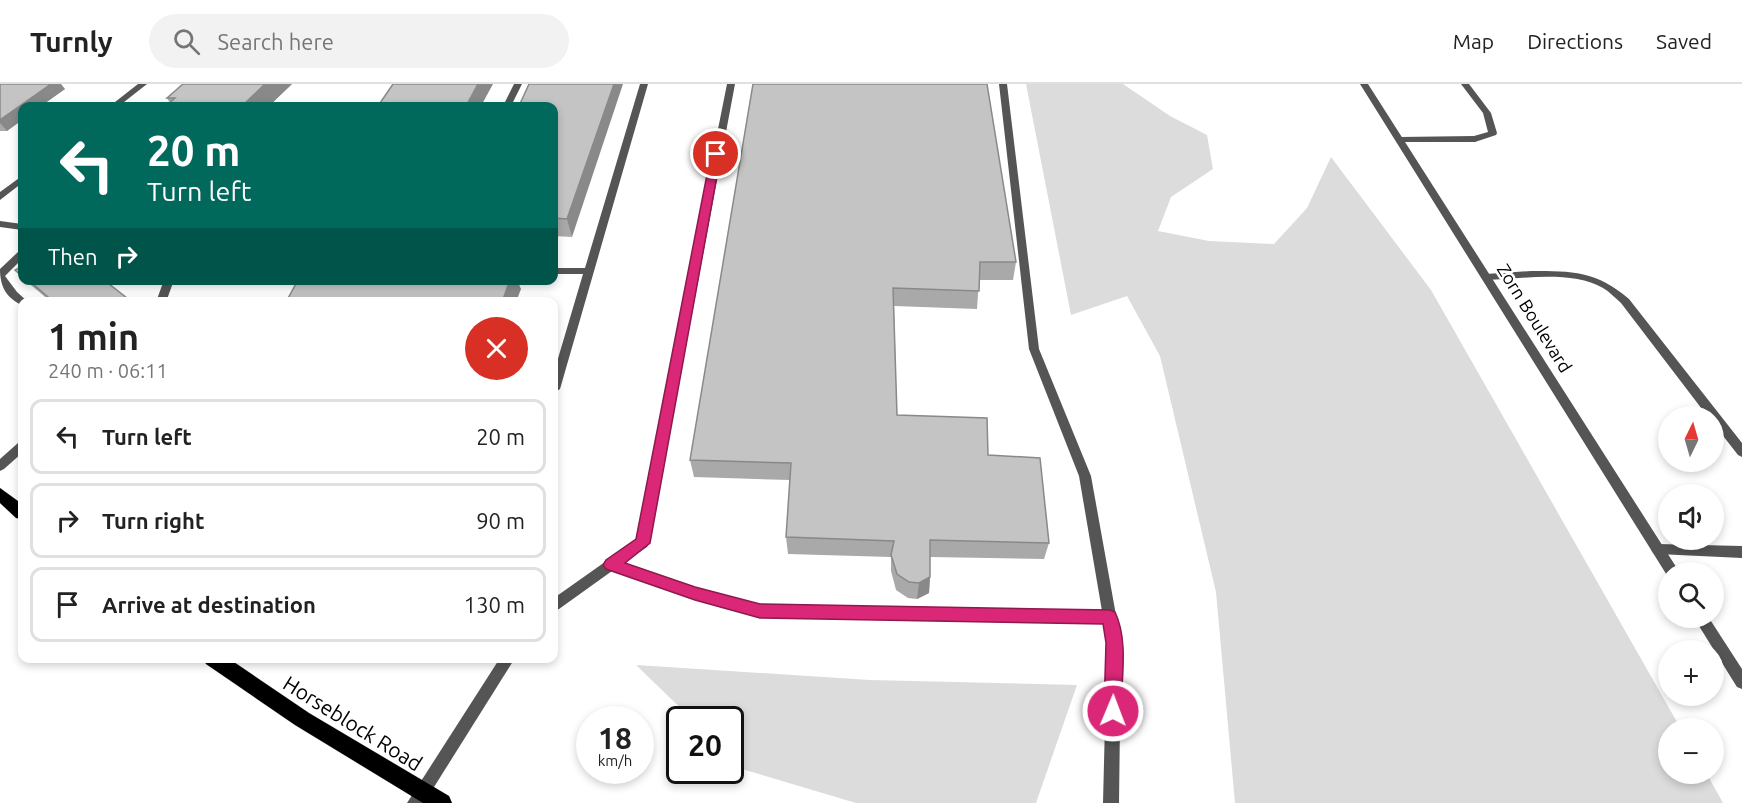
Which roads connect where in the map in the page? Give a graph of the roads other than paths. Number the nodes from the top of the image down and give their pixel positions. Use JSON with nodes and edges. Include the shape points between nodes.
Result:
{"nodes":[{"id":1,"x":143,"y":84,"type":"edge"},
{"id":2,"x":518,"y":84,"type":"edge"},
{"id":3,"x":644,"y":84,"type":"edge"},
{"id":4,"x":731,"y":84,"type":"edge"},
{"id":5,"x":1003,"y":84,"type":"edge"},
{"id":6,"x":1365,"y":84,"type":"edge"},
{"id":7,"x":1465,"y":84,"type":"edge"},
{"id":8,"x":119,"y":102,"type":"edge"},
{"id":9,"x":509,"y":102,"type":"edge"},
{"id":10,"x":1400,"y":140,"type":"junction"},
{"id":11,"x":18,"y":182,"type":"edge"},
{"id":12,"x":0,"y":197,"type":"edge"},
{"id":13,"x":0,"y":224,"type":"edge"},
{"id":14,"x":18,"y":226,"type":"edge"},
{"id":15,"x":18,"y":258,"type":"edge"},
{"id":16,"x":558,"y":271,"type":"edge"},
{"id":17,"x":588,"y":271,"type":"junction"},
{"id":18,"x":0,"y":275,"type":"edge"},
{"id":19,"x":1486,"y":277,"type":"junction"},
{"id":20,"x":18,"y":298,"type":"edge"},
{"id":21,"x":558,"y":375,"type":"edge"},
{"id":22,"x":18,"y":450,"type":"edge"},
{"id":23,"x":1742,"y":452,"type":"edge"},
{"id":24,"x":0,"y":466,"type":"edge"},
{"id":25,"x":0,"y":494,"type":"edge"},
{"id":26,"x":18,"y":510,"type":"edge"},
{"id":27,"x":1658,"y":549,"type":"edge"},
{"id":28,"x":1686,"y":550,"type":"edge"},
{"id":29,"x":1742,"y":552,"type":"edge"},
{"id":30,"x":611,"y":565,"type":"junction"},
{"id":31,"x":558,"y":602,"type":"edge"},
{"id":32,"x":1110,"y":617,"type":"junction"},
{"id":33,"x":1707,"y":628,"type":"edge"},
{"id":34,"x":219,"y":663,"type":"edge"},
{"id":35,"x":505,"y":663,"type":"edge"},
{"id":36,"x":1742,"y":682,"type":"edge"},
{"id":37,"x":419,"y":798,"type":"edge"},
{"id":38,"x":442,"y":803,"type":"edge"},
{"id":39,"x":1111,"y":803,"type":"edge"}],
"edges":[{"from":1,"to":8,"type":"street"},
{"from":2,"to":9,"type":"street"},
{"from":3,"to":17,"type":"street"},
{"from":4,"to":30,"type":"street","via":[[642,543]]},
{"from":5,"to":32,"type":"street","via":[[1034,349],[1086,476]]},
{"from":6,"to":10,"type":"street","name":"Zorn Boulevard"},
{"from":7,"to":10,"type":"street","via":[[1487,113],[1493,133],[1475,139]]},
{"from":10,"to":19,"type":"street","name":"Zorn Boulevard"},
{"from":11,"to":12,"type":"street"},
{"from":13,"to":14,"type":"street"},
{"from":15,"to":18,"type":"street"},
{"from":16,"to":17,"type":"street"},
{"from":17,"to":21,"type":"street"},
{"from":18,"to":20,"type":"street"},
{"from":19,"to":23,"type":"street","via":[[1562,276],[1606,286],[1625,301]]},
{"from":19,"to":27,"type":"street","name":"Zorn Boulevard"},
{"from":22,"to":24,"type":"street"},
{"from":25,"to":26,"type":"main road"},
{"from":28,"to":29,"type":"street"},
{"from":30,"to":31,"type":"street"},
{"from":30,"to":32,"type":"street","via":[[760,611]]},
{"from":32,"to":39,"type":"street","via":[[1114,643]]},
{"from":33,"to":36,"type":"street"},
{"from":34,"to":37,"type":"main road","name":"Horseblock Road"},
{"from":35,"to":37,"type":"street"},
{"from":37,"to":38,"type":"main road","name":"Horseblock Road"}]}
